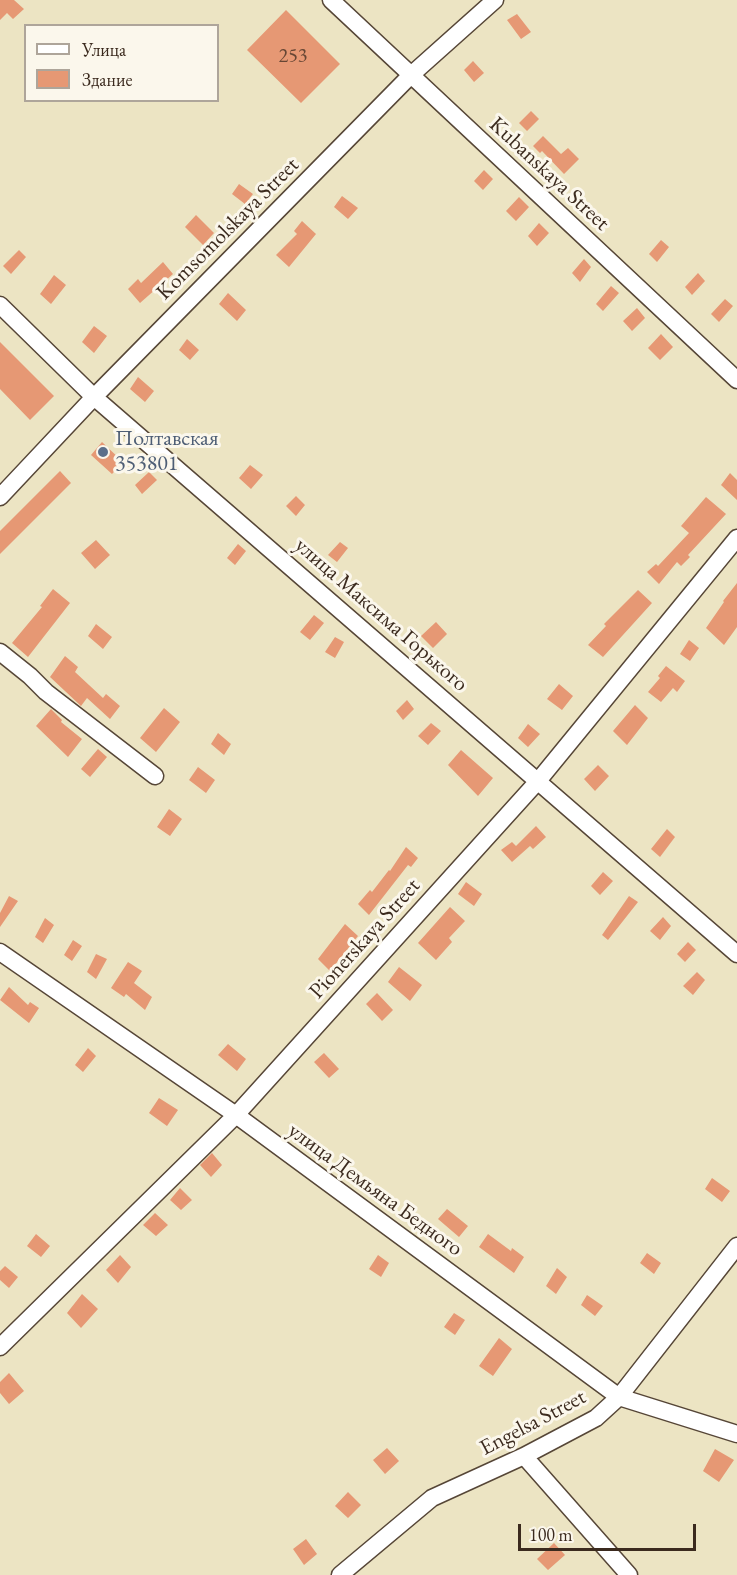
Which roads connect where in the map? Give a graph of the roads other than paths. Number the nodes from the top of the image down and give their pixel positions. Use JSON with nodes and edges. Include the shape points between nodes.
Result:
{"nodes":[{"id":1,"x":331,"y":0,"type":"edge"},
{"id":2,"x":495,"y":0,"type":"edge"},
{"id":3,"x":411,"y":75,"type":"junction"},
{"id":4,"x":0,"y":305,"type":"edge"},
{"id":5,"x":737,"y":380,"type":"edge"},
{"id":6,"x":94,"y":396,"type":"junction"},
{"id":7,"x":0,"y":497,"type":"edge"},
{"id":8,"x":737,"y":537,"type":"edge"},
{"id":9,"x":0,"y":652,"type":"edge"},
{"id":10,"x":155,"y":776,"type":"dead end"},
{"id":11,"x":538,"y":781,"type":"junction"},
{"id":12,"x":0,"y":952,"type":"edge"},
{"id":13,"x":737,"y":954,"type":"edge"},
{"id":14,"x":236,"y":1115,"type":"junction"},
{"id":15,"x":737,"y":1246,"type":"edge"},
{"id":16,"x":0,"y":1347,"type":"edge"},
{"id":17,"x":619,"y":1397,"type":"junction"},
{"id":18,"x":737,"y":1434,"type":"edge"},
{"id":19,"x":524,"y":1456,"type":"junction"},
{"id":20,"x":340,"y":1575,"type":"edge"},
{"id":21,"x":628,"y":1575,"type":"edge"}],
"edges":[{"from":1,"to":3,"type":"street","name":"Kubanskaya Street"},
{"from":2,"to":3,"type":"street","name":"Komsomolskaya Street"},
{"from":3,"to":5,"type":"street","name":"Kubanskaya Street"},
{"from":3,"to":6,"type":"street","name":"Komsomolskaya Street"},
{"from":4,"to":6,"type":"street","name":"улица Максима Горького"},
{"from":6,"to":7,"type":"street","name":"Komsomolskaya Street"},
{"from":6,"to":11,"type":"street","name":"улица Максима Горького"},
{"from":8,"to":11,"type":"street","name":"Pionerskaya Street"},
{"from":9,"to":10,"type":"street"},
{"from":11,"to":13,"type":"street","name":"улица Максима Горького"},
{"from":11,"to":14,"type":"street","name":"Pionerskaya Street"},
{"from":12,"to":14,"type":"street","name":"улица Демьяна Бедного"},
{"from":14,"to":16,"type":"street","name":"Pionerskaya Street"},
{"from":14,"to":17,"type":"street","name":"улица Демьяна Бедного"},
{"from":15,"to":17,"type":"street","name":"Engelsa Street"},
{"from":17,"to":18,"type":"street","name":"улица Демьяна Бедного"},
{"from":17,"to":19,"type":"street","name":"Engelsa Street","via":[[596,1418]]},
{"from":19,"to":20,"type":"street","name":"Engelsa Street","via":[[432,1498]]},
{"from":19,"to":21,"type":"street"}]}
